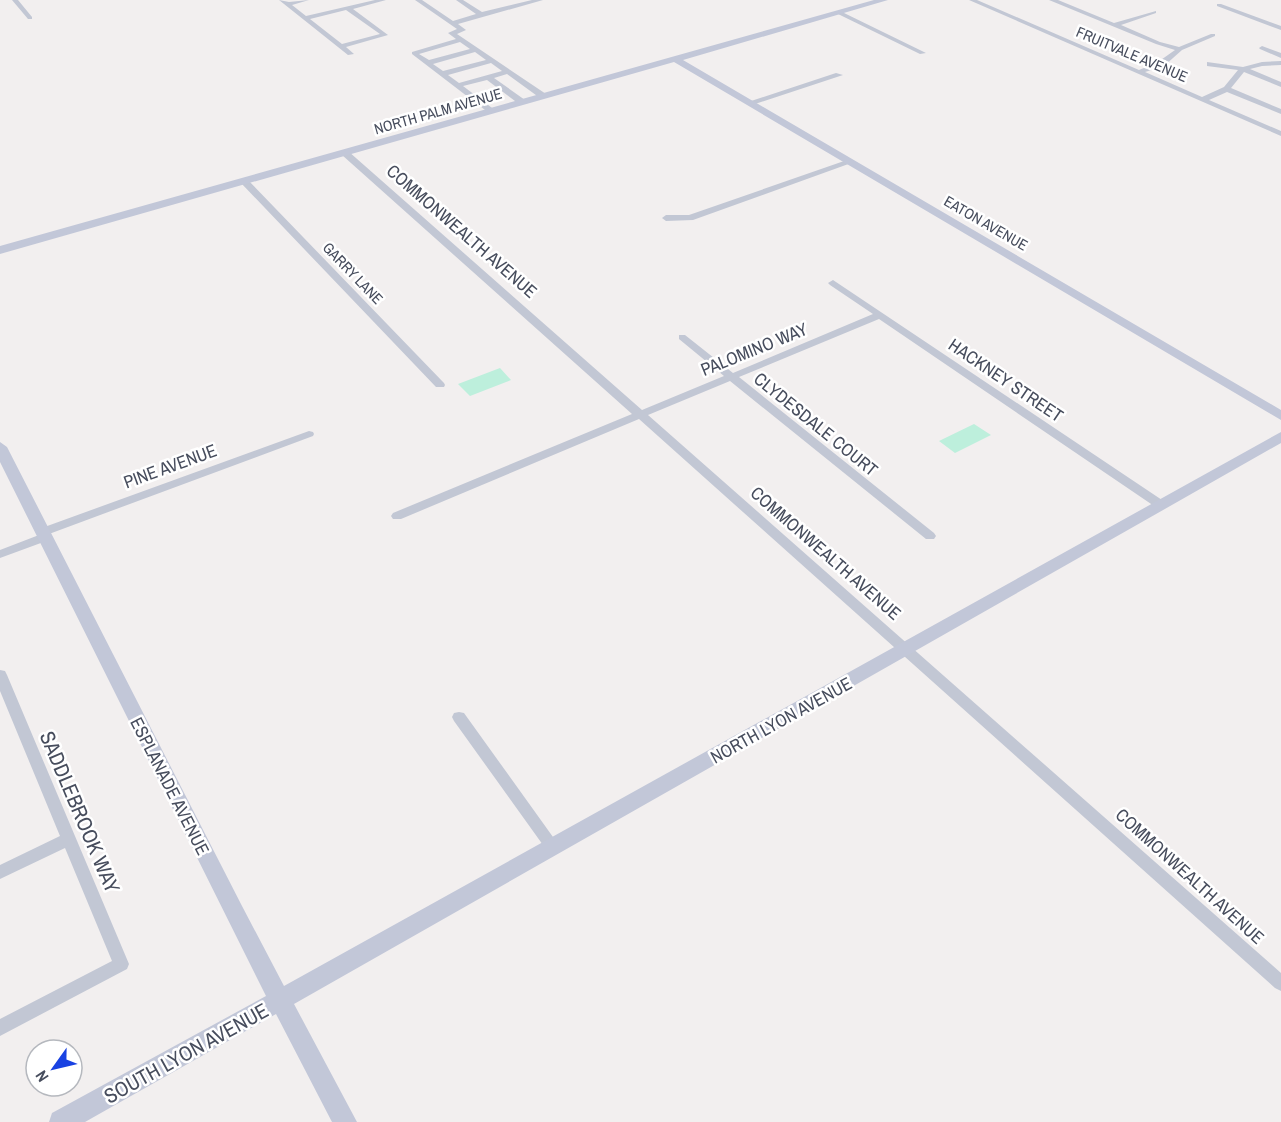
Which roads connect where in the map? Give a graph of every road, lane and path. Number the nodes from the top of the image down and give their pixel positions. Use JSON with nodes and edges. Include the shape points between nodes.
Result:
{"nodes":[{"id":1,"x":15,"y":0,"type":"edge"},
{"id":2,"x":306,"y":0,"type":"edge"},
{"id":3,"x":382,"y":0,"type":"edge"},
{"id":4,"x":418,"y":0,"type":"edge"},
{"id":5,"x":540,"y":0,"type":"edge"},
{"id":6,"x":884,"y":0,"type":"edge"},
{"id":7,"x":972,"y":0,"type":"edge"},
{"id":8,"x":1052,"y":0,"type":"edge"},
{"id":9,"x":1077,"y":0,"type":"edge"},
{"id":10,"x":1233,"y":0,"type":"edge"},
{"id":11,"x":463,"y":1,"type":"edge"},
{"id":12,"x":285,"y":2,"type":"edge"},
{"id":13,"x":1063,"y":4,"type":"junction"},
{"id":14,"x":347,"y":8,"type":"junction"},
{"id":15,"x":1154,"y":12,"type":"dead end"},
{"id":16,"x":840,"y":13,"type":"junction"},
{"id":17,"x":481,"y":14,"type":"junction"},
{"id":18,"x":30,"y":18,"type":"dead end"},
{"id":19,"x":305,"y":18,"type":"junction"},
{"id":20,"x":453,"y":23,"type":"junction"},
{"id":21,"x":1114,"y":25,"type":"junction"},
{"id":22,"x":1281,"y":28,"type":"edge"},
{"id":23,"x":1213,"y":35,"type":"dead end"},
{"id":24,"x":461,"y":40,"type":"junction"},
{"id":25,"x":341,"y":46,"type":"junction"},
{"id":26,"x":1262,"y":48,"type":"dead end"},
{"id":27,"x":1180,"y":49,"type":"junction"},
{"id":28,"x":476,"y":50,"type":"junction"},
{"id":29,"x":922,"y":52,"type":"dead end"},
{"id":30,"x":350,"y":54,"type":"dead end"},
{"id":31,"x":1281,"y":56,"type":"edge"},
{"id":32,"x":675,"y":59,"type":"junction"},
{"id":33,"x":492,"y":61,"type":"junction"},
{"id":34,"x":428,"y":63,"type":"junction"},
{"id":35,"x":1281,"y":63,"type":"edge"},
{"id":36,"x":1210,"y":64,"type":"dead end"},
{"id":37,"x":1243,"y":69,"type":"junction"},
{"id":38,"x":508,"y":72,"type":"junction"},
{"id":39,"x":1140,"y":72,"type":"junction"},
{"id":40,"x":442,"y":74,"type":"junction"},
{"id":41,"x":838,"y":75,"type":"dead end"},
{"id":42,"x":488,"y":77,"type":"junction"},
{"id":43,"x":1281,"y":85,"type":"edge"},
{"id":44,"x":458,"y":86,"type":"junction"},
{"id":45,"x":1227,"y":90,"type":"junction"},
{"id":46,"x":543,"y":96,"type":"junction"},
{"id":47,"x":1202,"y":100,"type":"junction"},
{"id":48,"x":522,"y":102,"type":"junction"},
{"id":49,"x":749,"y":103,"type":"junction"},
{"id":50,"x":492,"y":111,"type":"junction"},
{"id":51,"x":1281,"y":112,"type":"edge"},
{"id":52,"x":1281,"y":134,"type":"edge"},
{"id":53,"x":345,"y":153,"type":"junction"},
{"id":54,"x":850,"y":162,"type":"junction"},
{"id":55,"x":244,"y":181,"type":"junction"},
{"id":56,"x":666,"y":218,"type":"dead end"},
{"id":57,"x":0,"y":250,"type":"edge"},
{"id":58,"x":832,"y":283,"type":"dead end"},
{"id":59,"x":880,"y":315,"type":"junction"},
{"id":60,"x":682,"y":337,"type":"dead end"},
{"id":61,"x":731,"y":377,"type":"junction"},
{"id":62,"x":440,"y":385,"type":"dead end"},
{"id":63,"x":640,"y":414,"type":"junction"},
{"id":64,"x":1281,"y":416,"type":"edge"},
{"id":65,"x":309,"y":434,"type":"dead end"},
{"id":66,"x":1281,"y":437,"type":"edge"},
{"id":67,"x":0,"y":447,"type":"edge"},
{"id":68,"x":1161,"y":505,"type":"junction"},
{"id":69,"x":397,"y":516,"type":"dead end"},
{"id":70,"x":44,"y":535,"type":"junction"},
{"id":71,"x":930,"y":536,"type":"dead end"},
{"id":72,"x":0,"y":554,"type":"edge"},
{"id":73,"x":906,"y":649,"type":"junction"},
{"id":74,"x":0,"y":675,"type":"edge"},
{"id":75,"x":459,"y":717,"type":"dead end"},
{"id":76,"x":69,"y":839,"type":"junction"},
{"id":77,"x":553,"y":848,"type":"junction"},
{"id":78,"x":0,"y":872,"type":"edge"},
{"id":79,"x":1281,"y":983,"type":"edge"},
{"id":80,"x":280,"y":1001,"type":"junction"},
{"id":81,"x":0,"y":1028,"type":"edge"},
{"id":82,"x":61,"y":1122,"type":"edge"},
{"id":83,"x":345,"y":1122,"type":"edge"}],
"edges":[{"from":1,"to":18,"type":"street"},
{"from":2,"to":12,"type":"street"},
{"from":3,"to":14,"type":"street"},
{"from":4,"to":20,"type":"street"},
{"from":5,"to":17,"type":"street"},
{"from":6,"to":16,"type":"street","name":"NORTH PALM AVENUE"},
{"from":7,"to":39,"type":"street","name":"FRUITVALE AVENUE"},
{"from":8,"to":13,"type":"street"},
{"from":9,"to":13,"type":"street"},
{"from":10,"to":22,"type":"street","via":[[1219,5]]},
{"from":11,"to":17,"type":"street"},
{"from":12,"to":19,"type":"street"},
{"from":13,"to":21,"type":"street"},
{"from":14,"to":19,"type":"street"},
{"from":14,"to":25,"type":"street","via":[[385,35]]},
{"from":15,"to":21,"type":"street"},
{"from":16,"to":29,"type":"street"},
{"from":16,"to":32,"type":"street","name":"NORTH PALM AVENUE"},
{"from":17,"to":20,"type":"street"},
{"from":19,"to":25,"type":"street"},
{"from":20,"to":24,"type":"street","via":[[463,30],[451,33]]},
{"from":21,"to":27,"type":"street"},
{"from":23,"to":27,"type":"street"},
{"from":24,"to":28,"type":"street"},
{"from":24,"to":34,"type":"street","via":[[414,53]]},
{"from":25,"to":30,"type":"street"},
{"from":26,"to":31,"type":"street"},
{"from":27,"to":39,"type":"street","via":[[1161,64]]},
{"from":28,"to":33,"type":"street"},
{"from":28,"to":34,"type":"street"},
{"from":32,"to":46,"type":"street","name":"NORTH PALM AVENUE"},
{"from":32,"to":49,"type":"street","name":"EATON AVENUE"},
{"from":33,"to":38,"type":"street"},
{"from":33,"to":40,"type":"street"},
{"from":34,"to":40,"type":"street"},
{"from":35,"to":37,"type":"street"},
{"from":36,"to":37,"type":"street"},
{"from":37,"to":43,"type":"street"},
{"from":37,"to":45,"type":"street"},
{"from":38,"to":42,"type":"street"},
{"from":38,"to":46,"type":"street"},
{"from":39,"to":47,"type":"street","name":"FRUITVALE AVENUE"},
{"from":40,"to":44,"type":"street"},
{"from":41,"to":49,"type":"street"},
{"from":42,"to":44,"type":"street"},
{"from":42,"to":48,"type":"street"},
{"from":44,"to":50,"type":"street"},
{"from":45,"to":47,"type":"street"},
{"from":45,"to":51,"type":"street"},
{"from":46,"to":48,"type":"street","name":"NORTH PALM AVENUE"},
{"from":47,"to":52,"type":"street","name":"FRUITVALE AVENUE"},
{"from":48,"to":50,"type":"street","name":"NORTH PALM AVENUE"},
{"from":49,"to":54,"type":"street","name":"EATON AVENUE"},
{"from":50,"to":53,"type":"street","name":"NORTH PALM AVENUE"},
{"from":53,"to":55,"type":"street","name":"NORTH PALM AVENUE"},
{"from":53,"to":63,"type":"street","name":"COMMONWEALTH AVENUE"},
{"from":54,"to":56,"type":"street","via":[[690,218]]},
{"from":54,"to":64,"type":"street","name":"EATON AVENUE"},
{"from":55,"to":57,"type":"street","name":"NORTH PALM AVENUE"},
{"from":55,"to":62,"type":"street","name":"GARRY LANE"},
{"from":58,"to":59,"type":"street","name":"HACKNEY STREET"},
{"from":59,"to":61,"type":"street","name":"PALOMINO WAY"},
{"from":59,"to":68,"type":"street","name":"HACKNEY STREET"},
{"from":60,"to":61,"type":"street","name":"CLYDESDALE COURT"},
{"from":61,"to":63,"type":"street","name":"PALOMINO WAY"},
{"from":61,"to":71,"type":"street","name":"CLYDESDALE COURT"},
{"from":63,"to":69,"type":"street","name":"PALOMINO WAY"},
{"from":63,"to":73,"type":"street","name":"COMMONWEALTH AVENUE"},
{"from":65,"to":70,"type":"street","name":"PINE AVENUE"},
{"from":66,"to":68,"type":"street","name":"NORTH LYON AVENUE"},
{"from":67,"to":70,"type":"street","name":"ESPLANADE AVENUE"},
{"from":68,"to":73,"type":"street","name":"NORTH LYON AVENUE"},
{"from":70,"to":72,"type":"street","name":"PINE AVENUE"},
{"from":70,"to":80,"type":"street","name":"ESPLANADE AVENUE"},
{"from":73,"to":77,"type":"street","name":"NORTH LYON AVENUE"},
{"from":73,"to":79,"type":"street","name":"COMMONWEALTH AVENUE"},
{"from":74,"to":76,"type":"street","name":"SADDLEBROOK WAY"},
{"from":75,"to":77,"type":"street"},
{"from":76,"to":78,"type":"street"},
{"from":76,"to":81,"type":"street","name":"SADDLEBROOK WAY","via":[[121,964]]},
{"from":77,"to":80,"type":"street","name":"NORTH LYON AVENUE"},
{"from":80,"to":82,"type":"street","name":"SOUTH LYON AVENUE"},
{"from":80,"to":83,"type":"street","name":"ESPLANADE AVENUE"}]}
